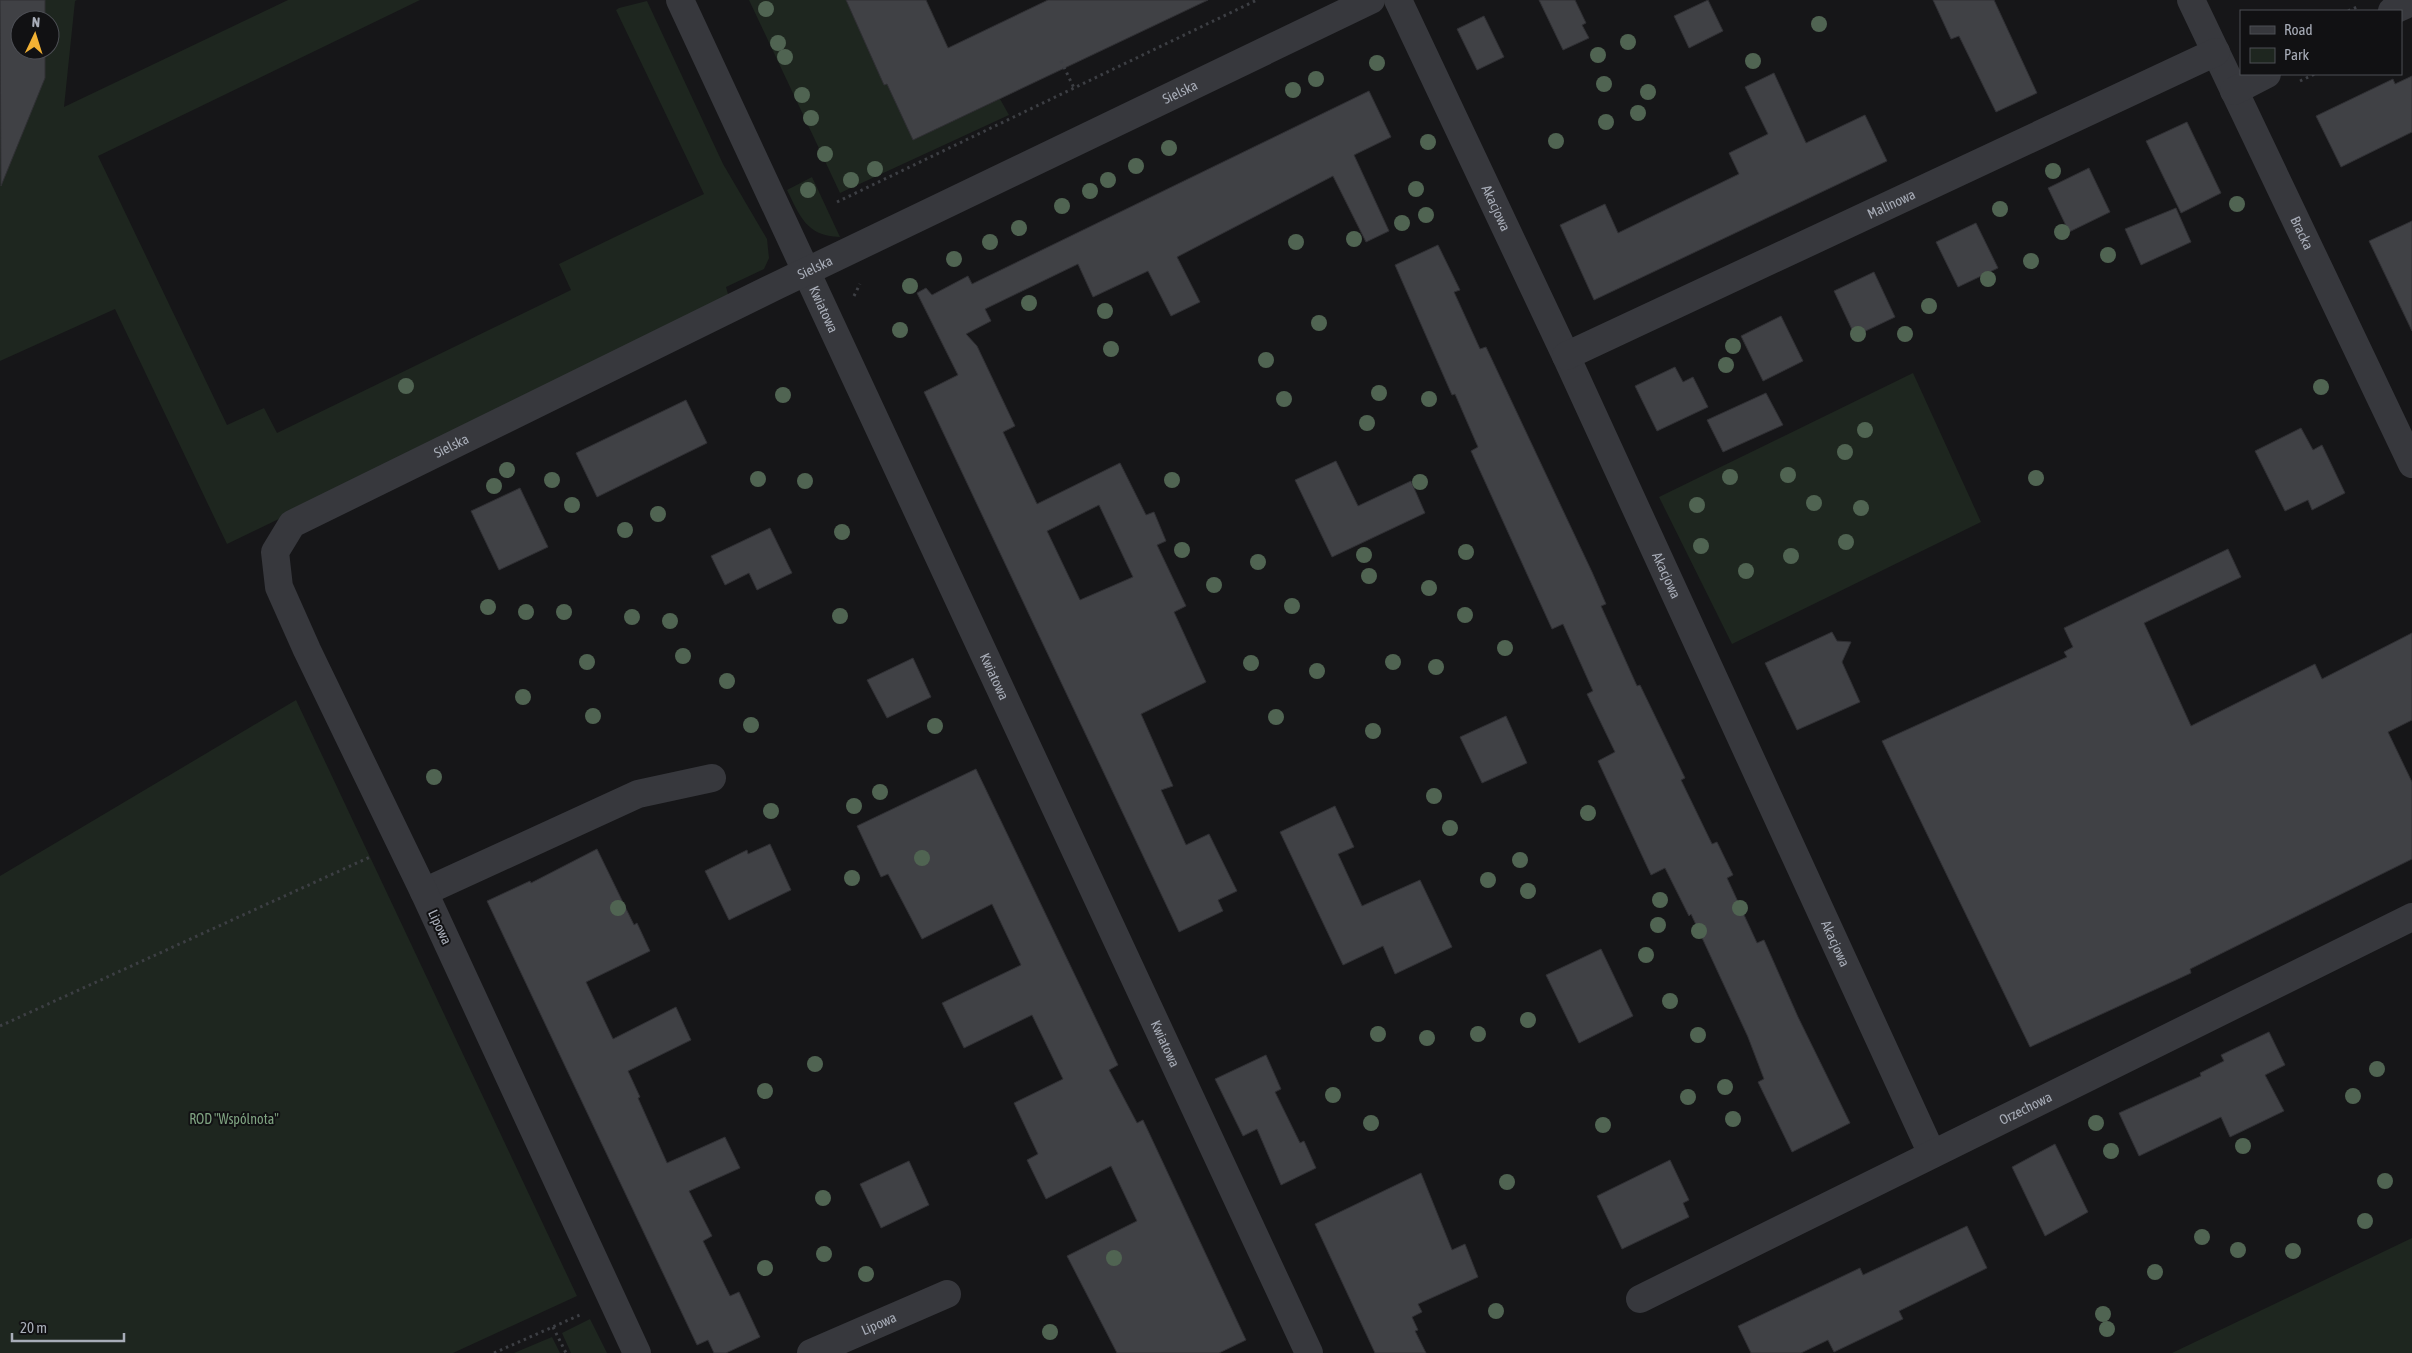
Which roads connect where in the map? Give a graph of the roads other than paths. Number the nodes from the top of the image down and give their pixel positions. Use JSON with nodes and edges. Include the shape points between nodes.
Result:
{"nodes":[{"id":1,"x":680,"y":0,"type":"edge"},
{"id":2,"x":1371,"y":0,"type":"edge"},
{"id":3,"x":1398,"y":0,"type":"edge"},
{"id":4,"x":2191,"y":0,"type":"edge"},
{"id":5,"x":2412,"y":2,"type":"edge"},
{"id":6,"x":2394,"y":10,"type":"edge"},
{"id":7,"x":2216,"y":52,"type":"junction"},
{"id":8,"x":2265,"y":75,"type":"edge"},
{"id":9,"x":2234,"y":90,"type":"junction"},
{"id":10,"x":808,"y":272,"type":"junction"},
{"id":11,"x":1566,"y":356,"type":"junction"},
{"id":12,"x":2409,"y":452,"type":"edge"},
{"id":13,"x":275,"y":552,"type":"joint"},
{"id":14,"x":712,"y":778,"type":"dead end"},
{"id":15,"x":424,"y":892,"type":"junction"},
{"id":16,"x":2412,"y":916,"type":"edge"},
{"id":17,"x":1932,"y":1154,"type":"junction"},
{"id":18,"x":947,"y":1294,"type":"dead end"},
{"id":19,"x":1640,"y":1299,"type":"dead end"},
{"id":20,"x":637,"y":1353,"type":"edge"},
{"id":21,"x":811,"y":1353,"type":"edge"},
{"id":22,"x":1309,"y":1353,"type":"edge"}],
"edges":[{"from":1,"to":10,"type":"street","name":"Kwiatowa"},
{"from":2,"to":10,"type":"street","name":"Sielska"},
{"from":3,"to":11,"type":"street","name":"Akacjowa"},
{"from":4,"to":7,"type":"street","name":"Bracka"},
{"from":5,"to":6,"type":"street"},
{"from":7,"to":9,"type":"street","name":"Bracka"},
{"from":7,"to":11,"type":"street","name":"Malinowa"},
{"from":8,"to":9,"type":"street"},
{"from":9,"to":12,"type":"street","name":"Bracka"},
{"from":10,"to":13,"type":"street","name":"Sielska","via":[[292,524]]},
{"from":10,"to":22,"type":"street","name":"Kwiatowa"},
{"from":11,"to":17,"type":"street","name":"Akacjowa"},
{"from":13,"to":15,"type":"street","name":"Lipowa","via":[[279,587]]},
{"from":14,"to":15,"type":"street","via":[[638,794]]},
{"from":15,"to":20,"type":"street","name":"Lipowa"},
{"from":16,"to":17,"type":"street","name":"Orzechowa"},
{"from":17,"to":19,"type":"street","name":"Orzechowa"},
{"from":18,"to":21,"type":"street","name":"Lipowa"}]}
